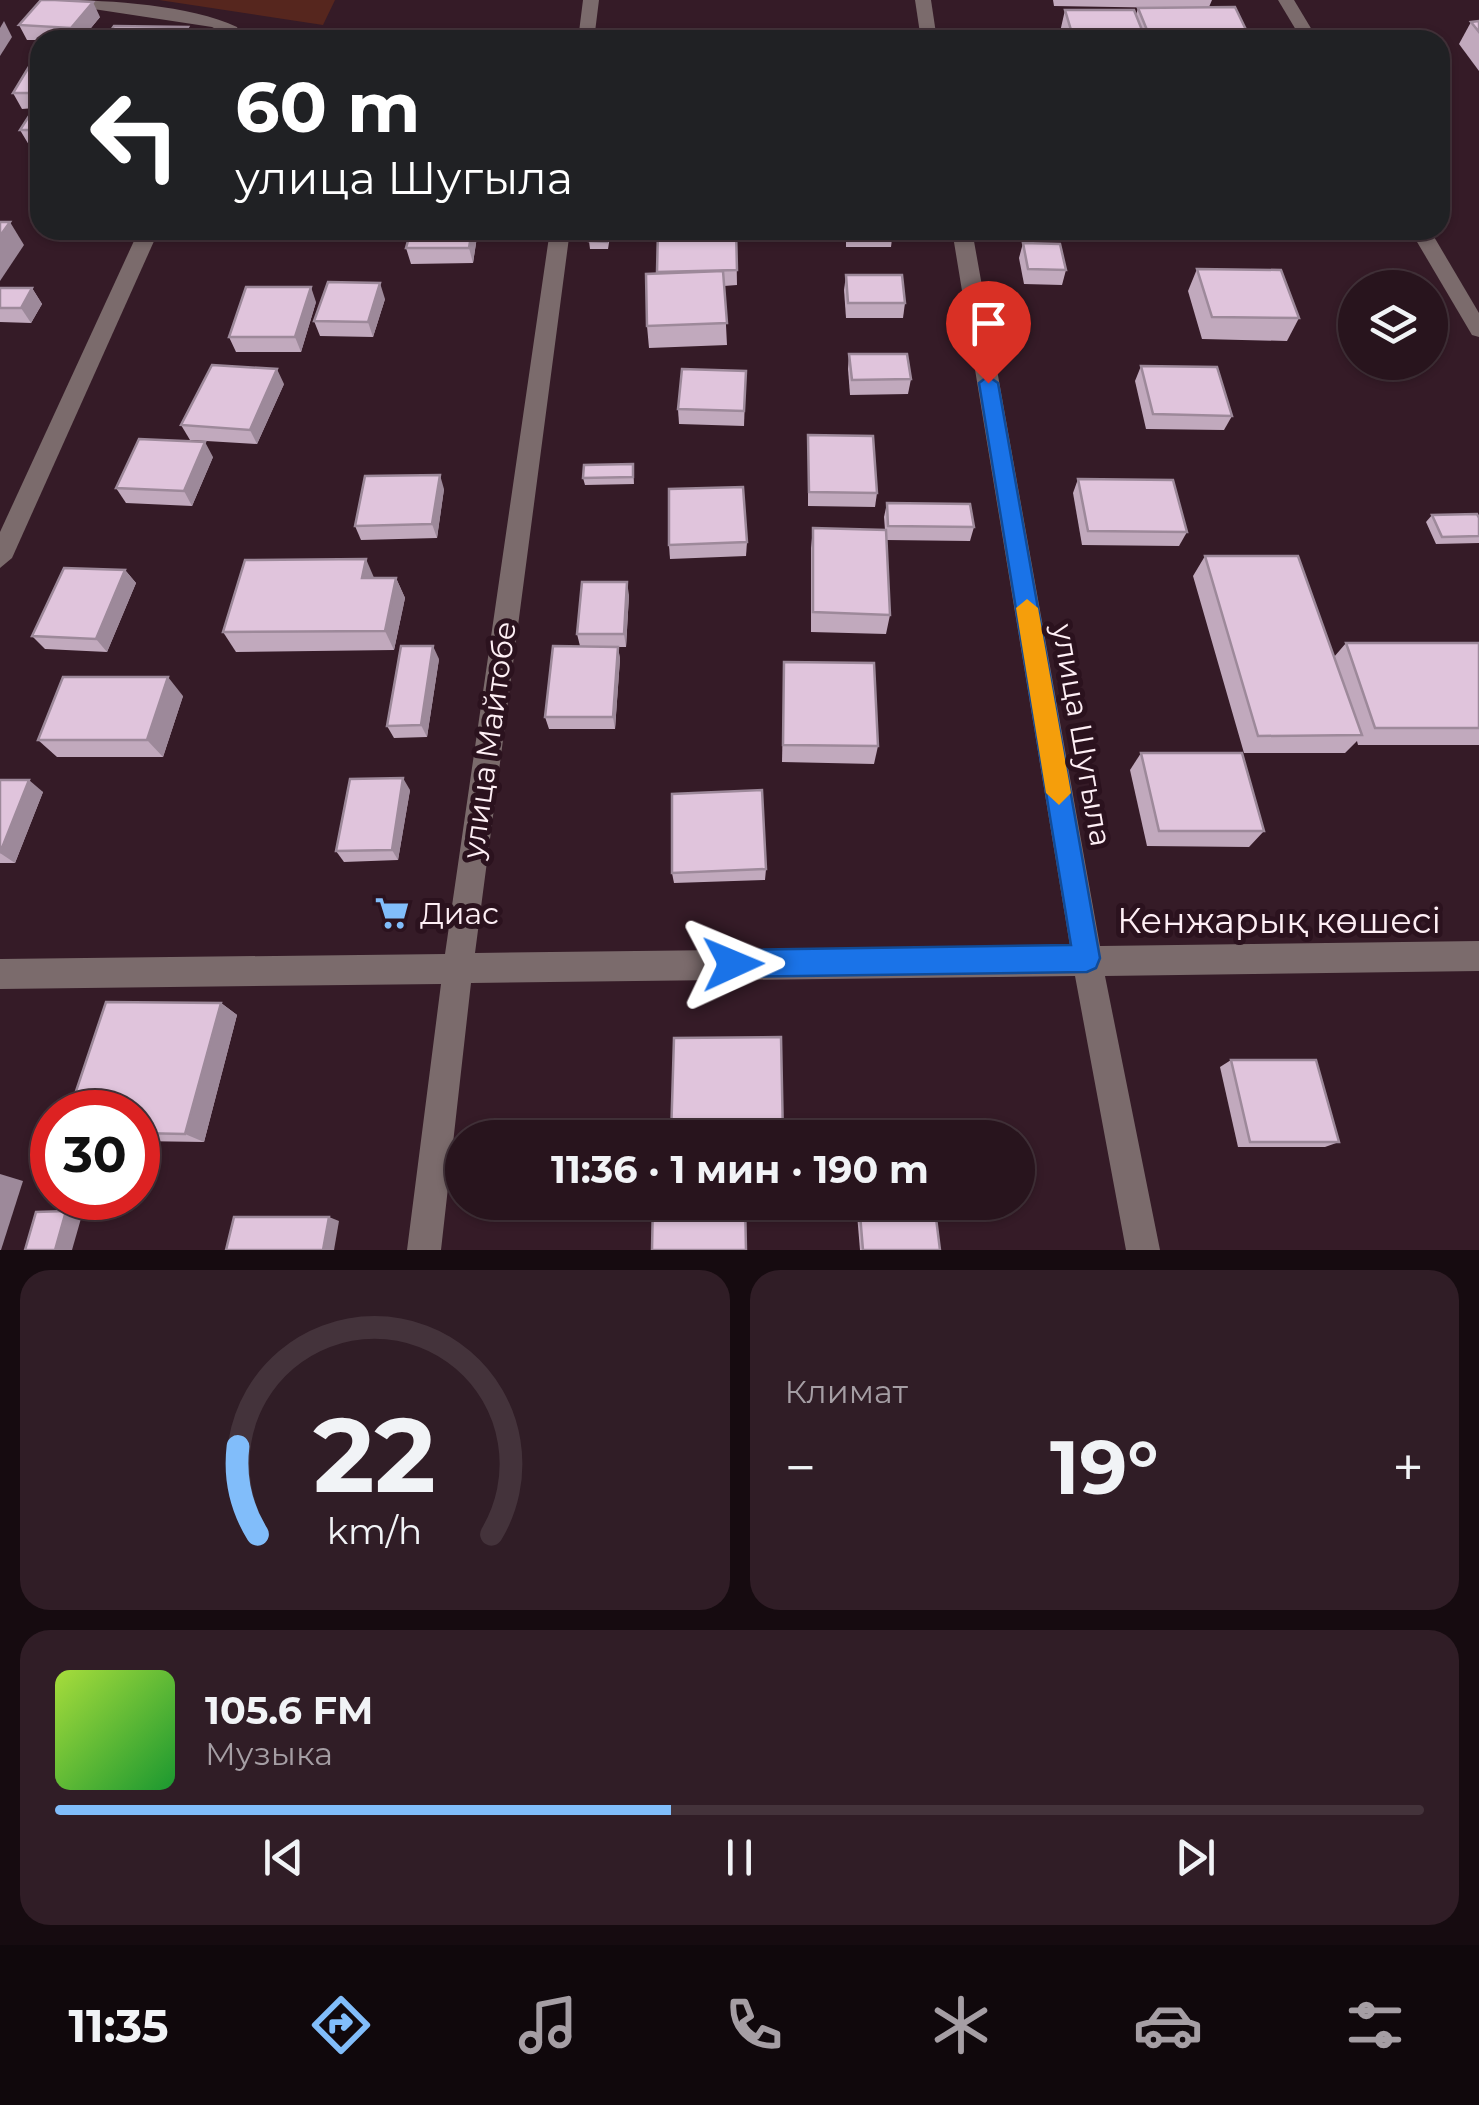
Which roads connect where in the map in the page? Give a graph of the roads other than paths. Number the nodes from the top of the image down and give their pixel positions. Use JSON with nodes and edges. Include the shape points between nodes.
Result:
{"nodes":[{"id":1,"x":68,"y":0,"type":"edge"},
{"id":2,"x":592,"y":0,"type":"edge"},
{"id":3,"x":922,"y":0,"type":"edge"},
{"id":4,"x":1286,"y":0,"type":"edge"},
{"id":5,"x":232,"y":30,"type":"edge"},
{"id":6,"x":588,"y":30,"type":"edge"},
{"id":7,"x":928,"y":30,"type":"edge"},
{"id":8,"x":1304,"y":30,"type":"edge"},
{"id":9,"x":144,"y":240,"type":"edge"},
{"id":10,"x":559,"y":240,"type":"edge"},
{"id":11,"x":964,"y":240,"type":"edge"},
{"id":12,"x":1426,"y":240,"type":"edge"},
{"id":13,"x":1479,"y":330,"type":"edge"},
{"id":14,"x":0,"y":558,"type":"edge"},
{"id":15,"x":1479,"y":956,"type":"edge"},
{"id":16,"x":1087,"y":958,"type":"junction"},
{"id":17,"x":458,"y":968,"type":"junction"},
{"id":18,"x":0,"y":974,"type":"edge"},
{"id":19,"x":424,"y":1250,"type":"edge"},
{"id":20,"x":1143,"y":1250,"type":"edge"}],
"edges":[{"from":1,"to":5,"type":"street"},
{"from":2,"to":6,"type":"street"},
{"from":3,"to":7,"type":"street"},
{"from":4,"to":8,"type":"street"},
{"from":9,"to":14,"type":"street"},
{"from":10,"to":17,"type":"street","name":"улица Майтобе"},
{"from":11,"to":16,"type":"street","name":"улица Шугыла"},
{"from":12,"to":13,"type":"street"},
{"from":15,"to":16,"type":"street","name":"Кенжарық көшесі"},
{"from":16,"to":17,"type":"street","name":"Кенжарық көшесі"},
{"from":16,"to":20,"type":"street","name":"улица Шугыла"},
{"from":17,"to":18,"type":"street","name":"Кенжарық көшесі"},
{"from":17,"to":19,"type":"street","name":"улица Майтобе"}]}
